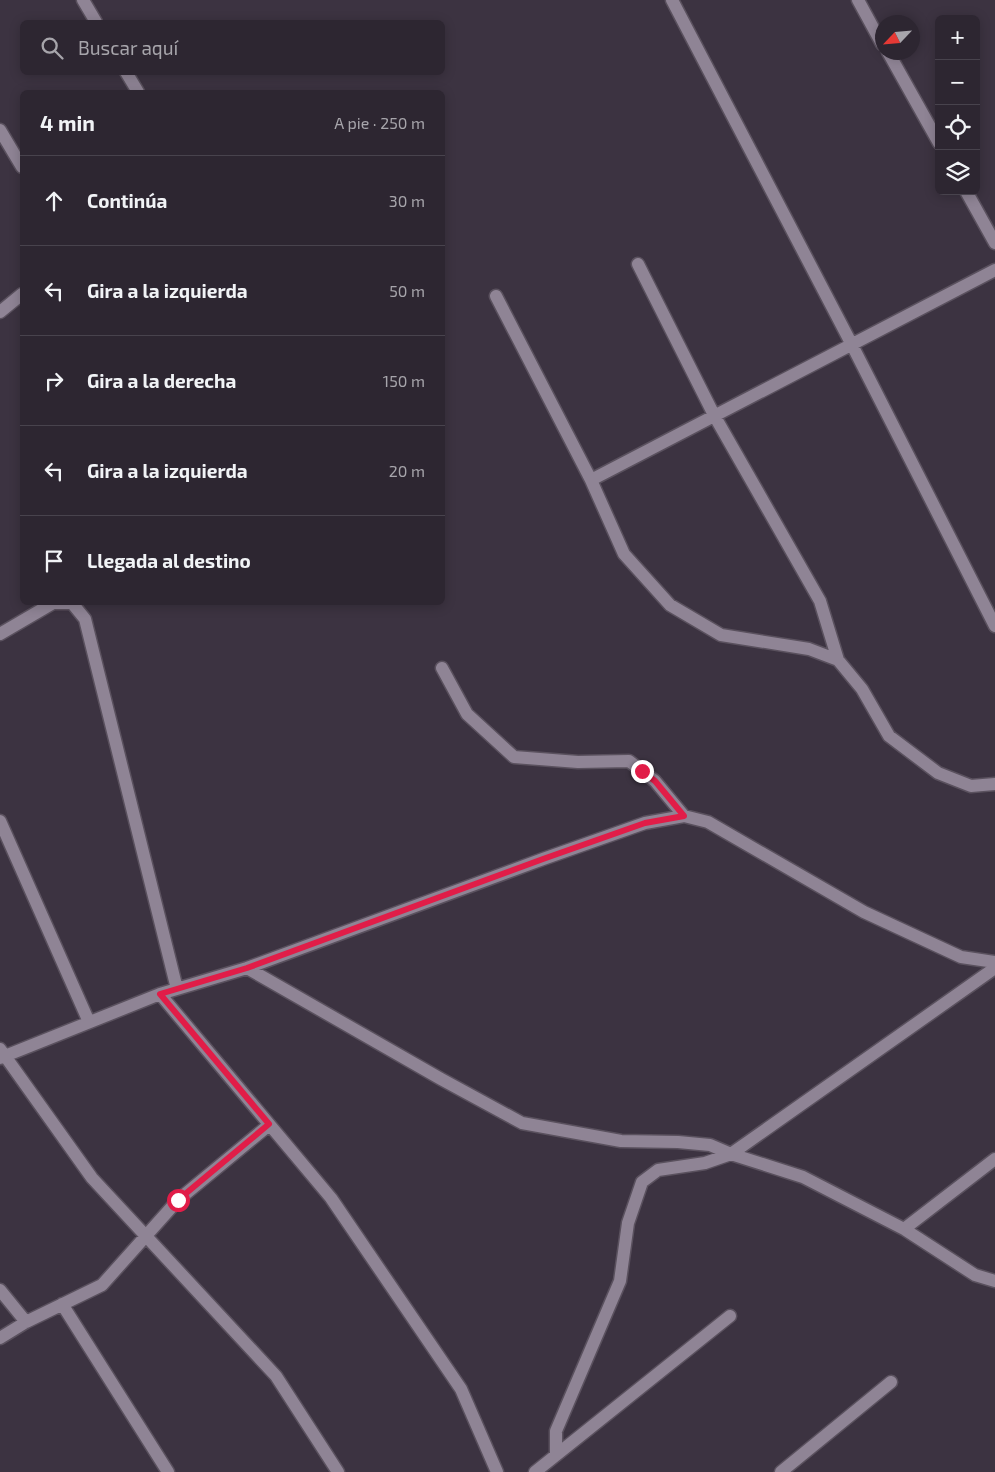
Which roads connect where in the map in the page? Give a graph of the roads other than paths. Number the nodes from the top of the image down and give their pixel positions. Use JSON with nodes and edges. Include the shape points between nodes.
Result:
{"nodes":[{"id":1,"x":83,"y":0,"type":"edge"},
{"id":2,"x":672,"y":0,"type":"edge"},
{"id":3,"x":858,"y":0,"type":"edge"},
{"id":4,"x":95,"y":20,"type":"edge"},
{"id":5,"x":875,"y":31,"type":"edge"},
{"id":6,"x":892,"y":60,"type":"edge"},
{"id":7,"x":128,"y":75,"type":"edge"},
{"id":8,"x":137,"y":90,"type":"edge"},
{"id":9,"x":0,"y":130,"type":"edge"},
{"id":10,"x":935,"y":136,"type":"edge"},
{"id":11,"x":20,"y":164,"type":"edge"},
{"id":12,"x":968,"y":195,"type":"edge"},
{"id":13,"x":995,"y":243,"type":"edge"},
{"id":14,"x":638,"y":264,"type":"dead end"},
{"id":15,"x":995,"y":270,"type":"edge"},
{"id":16,"x":20,"y":296,"type":"edge"},
{"id":17,"x":496,"y":296,"type":"dead end"},
{"id":18,"x":0,"y":312,"type":"edge"},
{"id":19,"x":851,"y":343,"type":"junction"},
{"id":20,"x":714,"y":415,"type":"junction"},
{"id":21,"x":591,"y":480,"type":"junction"},
{"id":22,"x":50,"y":605,"type":"edge"},
{"id":23,"x":74,"y":605,"type":"edge"},
{"id":24,"x":995,"y":626,"type":"edge"},
{"id":25,"x":0,"y":634,"type":"edge"},
{"id":26,"x":838,"y":660,"type":"junction"},
{"id":27,"x":442,"y":668,"type":"dead end"},
{"id":28,"x":995,"y":784,"type":"edge"},
{"id":29,"x":684,"y":816,"type":"junction"},
{"id":30,"x":0,"y":821,"type":"edge"},
{"id":31,"x":995,"y":962,"type":"edge"},
{"id":32,"x":247,"y":968,"type":"junction"},
{"id":33,"x":995,"y":968,"type":"edge"},
{"id":34,"x":177,"y":989,"type":"junction"},
{"id":35,"x":160,"y":994,"type":"junction"},
{"id":36,"x":89,"y":1022,"type":"junction"},
{"id":37,"x":2,"y":1054,"type":"edge"},
{"id":38,"x":269,"y":1124,"type":"junction"},
{"id":39,"x":731,"y":1154,"type":"junction"},
{"id":40,"x":995,"y":1159,"type":"edge"},
{"id":41,"x":904,"y":1229,"type":"junction"},
{"id":42,"x":146,"y":1236,"type":"junction"},
{"id":43,"x":995,"y":1281,"type":"edge"},
{"id":44,"x":0,"y":1290,"type":"edge"},
{"id":45,"x":62,"y":1304,"type":"junction"},
{"id":46,"x":730,"y":1316,"type":"dead end"},
{"id":47,"x":26,"y":1322,"type":"junction"},
{"id":48,"x":0,"y":1338,"type":"edge"},
{"id":49,"x":891,"y":1382,"type":"dead end"},
{"id":50,"x":556,"y":1455,"type":"junction"},
{"id":51,"x":168,"y":1472,"type":"edge"},
{"id":52,"x":338,"y":1472,"type":"edge"},
{"id":53,"x":497,"y":1472,"type":"edge"},
{"id":54,"x":535,"y":1472,"type":"edge"},
{"id":55,"x":781,"y":1472,"type":"edge"}],
"edges":[{"from":1,"to":4,"type":"street"},
{"from":2,"to":19,"type":"street"},
{"from":3,"to":5,"type":"street"},
{"from":6,"to":10,"type":"street"},
{"from":7,"to":8,"type":"street"},
{"from":9,"to":11,"type":"street"},
{"from":12,"to":13,"type":"street"},
{"from":14,"to":20,"type":"street"},
{"from":15,"to":19,"type":"street"},
{"from":16,"to":18,"type":"street"},
{"from":17,"to":21,"type":"street"},
{"from":19,"to":20,"type":"street"},
{"from":19,"to":24,"type":"street"},
{"from":20,"to":21,"type":"street"},
{"from":20,"to":26,"type":"street","via":[[820,601]]},
{"from":21,"to":26,"type":"street","via":[[624,554],[670,605],[721,635],[809,649]]},
{"from":22,"to":25,"type":"street"},
{"from":23,"to":34,"type":"street","via":[[85,619]]},
{"from":26,"to":28,"type":"street","via":[[862,689],[889,736],[938,772],[971,786]]},
{"from":27,"to":29,"type":"street","via":[[466,714],[514,757],[578,762],[629,761],[655,781]]},
{"from":29,"to":31,"type":"street","via":[[708,822],[864,912],[961,957]]},
{"from":29,"to":32,"type":"street","via":[[645,823]]},
{"from":30,"to":36,"type":"street"},
{"from":32,"to":34,"type":"street"},
{"from":32,"to":39,"type":"street","via":[[522,1123],[621,1141],[710,1145]]},
{"from":33,"to":39,"type":"street"},
{"from":34,"to":35,"type":"street"},
{"from":35,"to":36,"type":"street"},
{"from":35,"to":38,"type":"street"},
{"from":36,"to":37,"type":"street"},
{"from":37,"to":42,"type":"street","via":[[92,1178]]},
{"from":38,"to":42,"type":"street","via":[[178,1200]]},
{"from":38,"to":53,"type":"street","via":[[331,1198],[461,1389]]},
{"from":39,"to":41,"type":"street","via":[[803,1177]]},
{"from":39,"to":50,"type":"street","via":[[705,1163],[658,1170],[642,1182],[628,1223],[620,1281],[556,1431]]},
{"from":40,"to":41,"type":"street"},
{"from":41,"to":43,"type":"street","via":[[975,1275]]},
{"from":42,"to":45,"type":"street","via":[[102,1284]]},
{"from":42,"to":52,"type":"street","via":[[276,1376]]},
{"from":44,"to":47,"type":"street"},
{"from":45,"to":47,"type":"street"},
{"from":45,"to":51,"type":"street"},
{"from":46,"to":50,"type":"street"},
{"from":47,"to":48,"type":"street"},
{"from":49,"to":55,"type":"street"},
{"from":50,"to":54,"type":"street"}]}
